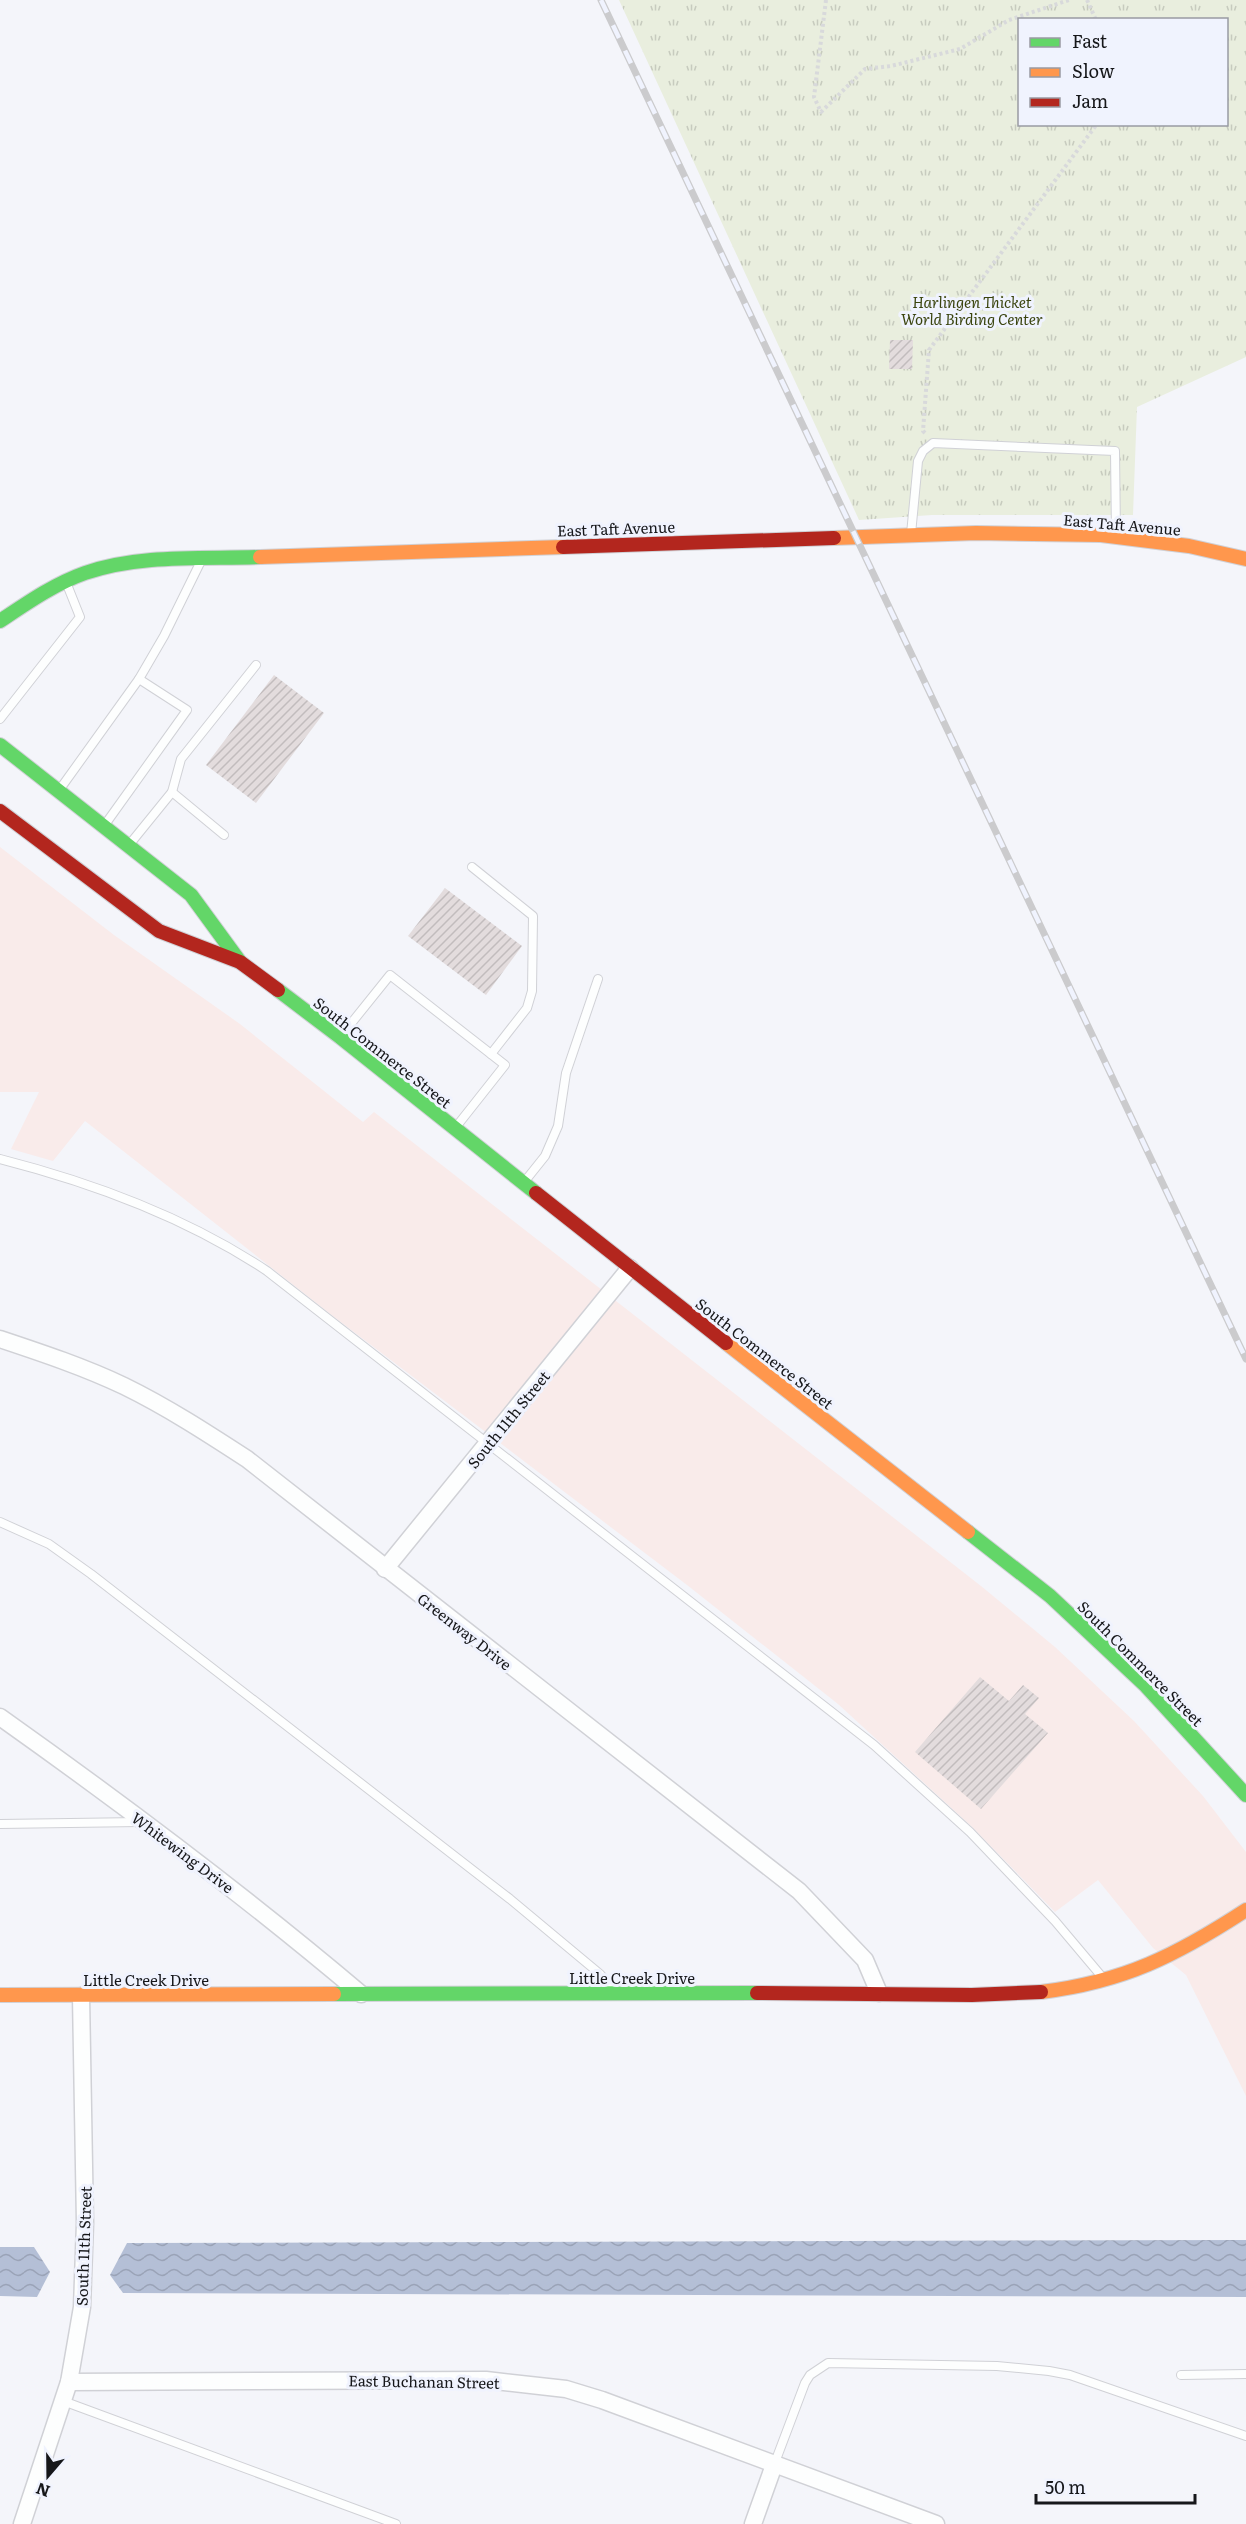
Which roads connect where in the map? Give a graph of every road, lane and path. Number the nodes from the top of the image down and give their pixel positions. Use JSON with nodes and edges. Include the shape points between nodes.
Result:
{"nodes":[{"id":1,"x":826,"y":0,"type":"edge"},
{"id":2,"x":1069,"y":0,"type":"edge"},
{"id":3,"x":1087,"y":0,"type":"edge"},
{"id":4,"x":1095,"y":18,"type":"edge"},
{"id":5,"x":1096,"y":126,"type":"edge"},
{"id":6,"x":933,"y":443,"type":"junction"},
{"id":7,"x":911,"y":535,"type":"junction"},
{"id":8,"x":1116,"y":537,"type":"junction"},
{"id":9,"x":202,"y":559,"type":"junction"},
{"id":10,"x":1246,"y":559,"type":"edge"},
{"id":11,"x":66,"y":582,"type":"junction"},
{"id":12,"x":0,"y":621,"type":"edge"},
{"id":13,"x":256,"y":665,"type":"dead end"},
{"id":14,"x":139,"y":679,"type":"junction"},
{"id":15,"x":0,"y":719,"type":"edge"},
{"id":16,"x":0,"y":745,"type":"edge"},
{"id":17,"x":59,"y":791,"type":"junction"},
{"id":18,"x":172,"y":792,"type":"junction"},
{"id":19,"x":0,"y":811,"type":"edge"},
{"id":20,"x":104,"y":826,"type":"junction"},
{"id":21,"x":224,"y":835,"type":"dead end"},
{"id":22,"x":129,"y":846,"type":"junction"},
{"id":23,"x":472,"y":867,"type":"dead end"},
{"id":24,"x":240,"y":962,"type":"junction"},
{"id":25,"x":598,"y":979,"type":"dead end"},
{"id":26,"x":340,"y":1037,"type":"junction"},
{"id":27,"x":491,"y":1054,"type":"junction"},
{"id":28,"x":454,"y":1130,"type":"junction"},
{"id":29,"x":0,"y":1159,"type":"edge"},
{"id":30,"x":523,"y":1184,"type":"junction"},
{"id":31,"x":630,"y":1268,"type":"junction"},
{"id":32,"x":0,"y":1339,"type":"edge"},
{"id":33,"x":489,"y":1443,"type":"junction"},
{"id":34,"x":0,"y":1522,"type":"edge"},
{"id":35,"x":385,"y":1569,"type":"junction"},
{"id":36,"x":0,"y":1717,"type":"edge"},
{"id":37,"x":1246,"y":1795,"type":"edge"},
{"id":38,"x":143,"y":1822,"type":"junction"},
{"id":39,"x":0,"y":1824,"type":"edge"},
{"id":40,"x":1246,"y":1910,"type":"edge"},
{"id":41,"x":1105,"y":1980,"type":"junction"},
{"id":42,"x":879,"y":1993,"type":"junction"},
{"id":43,"x":361,"y":1994,"type":"junction"},
{"id":44,"x":617,"y":1994,"type":"junction"},
{"id":45,"x":0,"y":1995,"type":"edge"},
{"id":46,"x":81,"y":1996,"type":"junction"},
{"id":47,"x":1246,"y":2374,"type":"edge"},
{"id":48,"x":1181,"y":2375,"type":"dead end"},
{"id":49,"x":69,"y":2382,"type":"junction"},
{"id":50,"x":63,"y":2401,"type":"junction"},
{"id":51,"x":1246,"y":2436,"type":"edge"},
{"id":52,"x":774,"y":2465,"type":"junction"},
{"id":53,"x":22,"y":2524,"type":"edge"},
{"id":54,"x":396,"y":2524,"type":"edge"},
{"id":55,"x":753,"y":2524,"type":"edge"},
{"id":56,"x":936,"y":2524,"type":"edge"}],
"edges":[{"from":1,"to":2,"type":"path","via":[[814,97],[821,112],[865,69],[960,49],[1009,20]]},
{"from":3,"to":4,"type":"path"},
{"from":5,"to":6,"type":"path","via":[[929,350],[923,431]]},
{"from":6,"to":7,"type":"lane","via":[[918,461]]},
{"from":6,"to":8,"type":"lane","via":[[1115,451]]},
{"from":7,"to":8,"type":"street","name":"East Taft Avenue"},
{"from":7,"to":9,"type":"street","name":"East Taft Avenue"},
{"from":8,"to":10,"type":"street","name":"East Taft Avenue","via":[[1189,546]]},
{"from":9,"to":11,"type":"street","name":"East Taft Avenue","via":[[109,567]]},
{"from":9,"to":14,"type":"lane"},
{"from":11,"to":12,"type":"street","name":"East Taft Avenue","via":[[33,597]]},
{"from":11,"to":15,"type":"lane","via":[[80,617]]},
{"from":13,"to":18,"type":"lane","via":[[181,759]]},
{"from":14,"to":17,"type":"lane"},
{"from":14,"to":20,"type":"lane","via":[[187,711]]},
{"from":16,"to":17,"type":"street","name":"South Commerce Street"},
{"from":17,"to":20,"type":"street","name":"South Commerce Street"},
{"from":18,"to":21,"type":"lane"},
{"from":18,"to":22,"type":"lane"},
{"from":19,"to":24,"type":"street","name":"South Commerce Street","via":[[159,931]]},
{"from":20,"to":22,"type":"street","name":"South Commerce Street"},
{"from":22,"to":24,"type":"street","name":"South Commerce Street","via":[[191,895]]},
{"from":23,"to":27,"type":"lane","via":[[533,916],[532,991],[527,1008]]},
{"from":24,"to":26,"type":"street","name":"South Commerce Street"},
{"from":25,"to":30,"type":"lane","via":[[566,1074],[558,1126],[545,1156]]},
{"from":26,"to":27,"type":"lane","via":[[390,975]]},
{"from":26,"to":28,"type":"street","name":"South Commerce Street"},
{"from":27,"to":28,"type":"lane","via":[[505,1065]]},
{"from":28,"to":30,"type":"street","name":"South Commerce Street"},
{"from":29,"to":33,"type":"lane","via":[[102,1190],[182,1222],[231,1247]]},
{"from":30,"to":31,"type":"street","name":"South Commerce Street"},
{"from":31,"to":33,"type":"street","name":"South 11th Street"},
{"from":31,"to":37,"type":"street","name":"South Commerce Street","via":[[1050,1596],[1146,1686]]},
{"from":32,"to":35,"type":"street","name":"Greenway Drive","via":[[57,1357],[115,1382],[188,1421],[247,1459]]},
{"from":33,"to":35,"type":"street","name":"South 11th Street"},
{"from":33,"to":41,"type":"lane","via":[[874,1744],[970,1832]]},
{"from":34,"to":44,"type":"lane","via":[[49,1544],[110,1588],[510,1899],[600,1974]]},
{"from":35,"to":42,"type":"street","name":"Greenway Drive","via":[[799,1891],[865,1960]]},
{"from":36,"to":38,"type":"street","name":"Whitewing Drive"},
{"from":38,"to":39,"type":"lane"},
{"from":38,"to":43,"type":"street","name":"Whitewing Drive","via":[[276,1922]]},
{"from":40,"to":41,"type":"street","name":"Little Creek Drive","via":[[1156,1963]]},
{"from":41,"to":42,"type":"street","name":"Little Creek Drive","via":[[1025,1995]]},
{"from":42,"to":44,"type":"street","name":"Little Creek Drive"},
{"from":43,"to":44,"type":"street","name":"Little Creek Drive"},
{"from":43,"to":46,"type":"street","name":"Little Creek Drive"},
{"from":45,"to":46,"type":"street","name":"Little Creek Drive"},
{"from":46,"to":49,"type":"street","name":"South 11th Street","via":[[85,2265]]},
{"from":47,"to":48,"type":"lane"},
{"from":49,"to":50,"type":"street","name":"South 11th Street"},
{"from":49,"to":52,"type":"street","name":"East Buchanan Street","via":[[486,2380],[554,2388],[602,2400]]},
{"from":50,"to":53,"type":"street","name":"South 11th Street"},
{"from":50,"to":54,"type":"lane"},
{"from":51,"to":52,"type":"lane","via":[[1049,2371],[835,2362],[820,2366],[805,2383]]},
{"from":52,"to":55,"type":"street"},
{"from":52,"to":56,"type":"street","name":"East Buchanan Street"}]}
